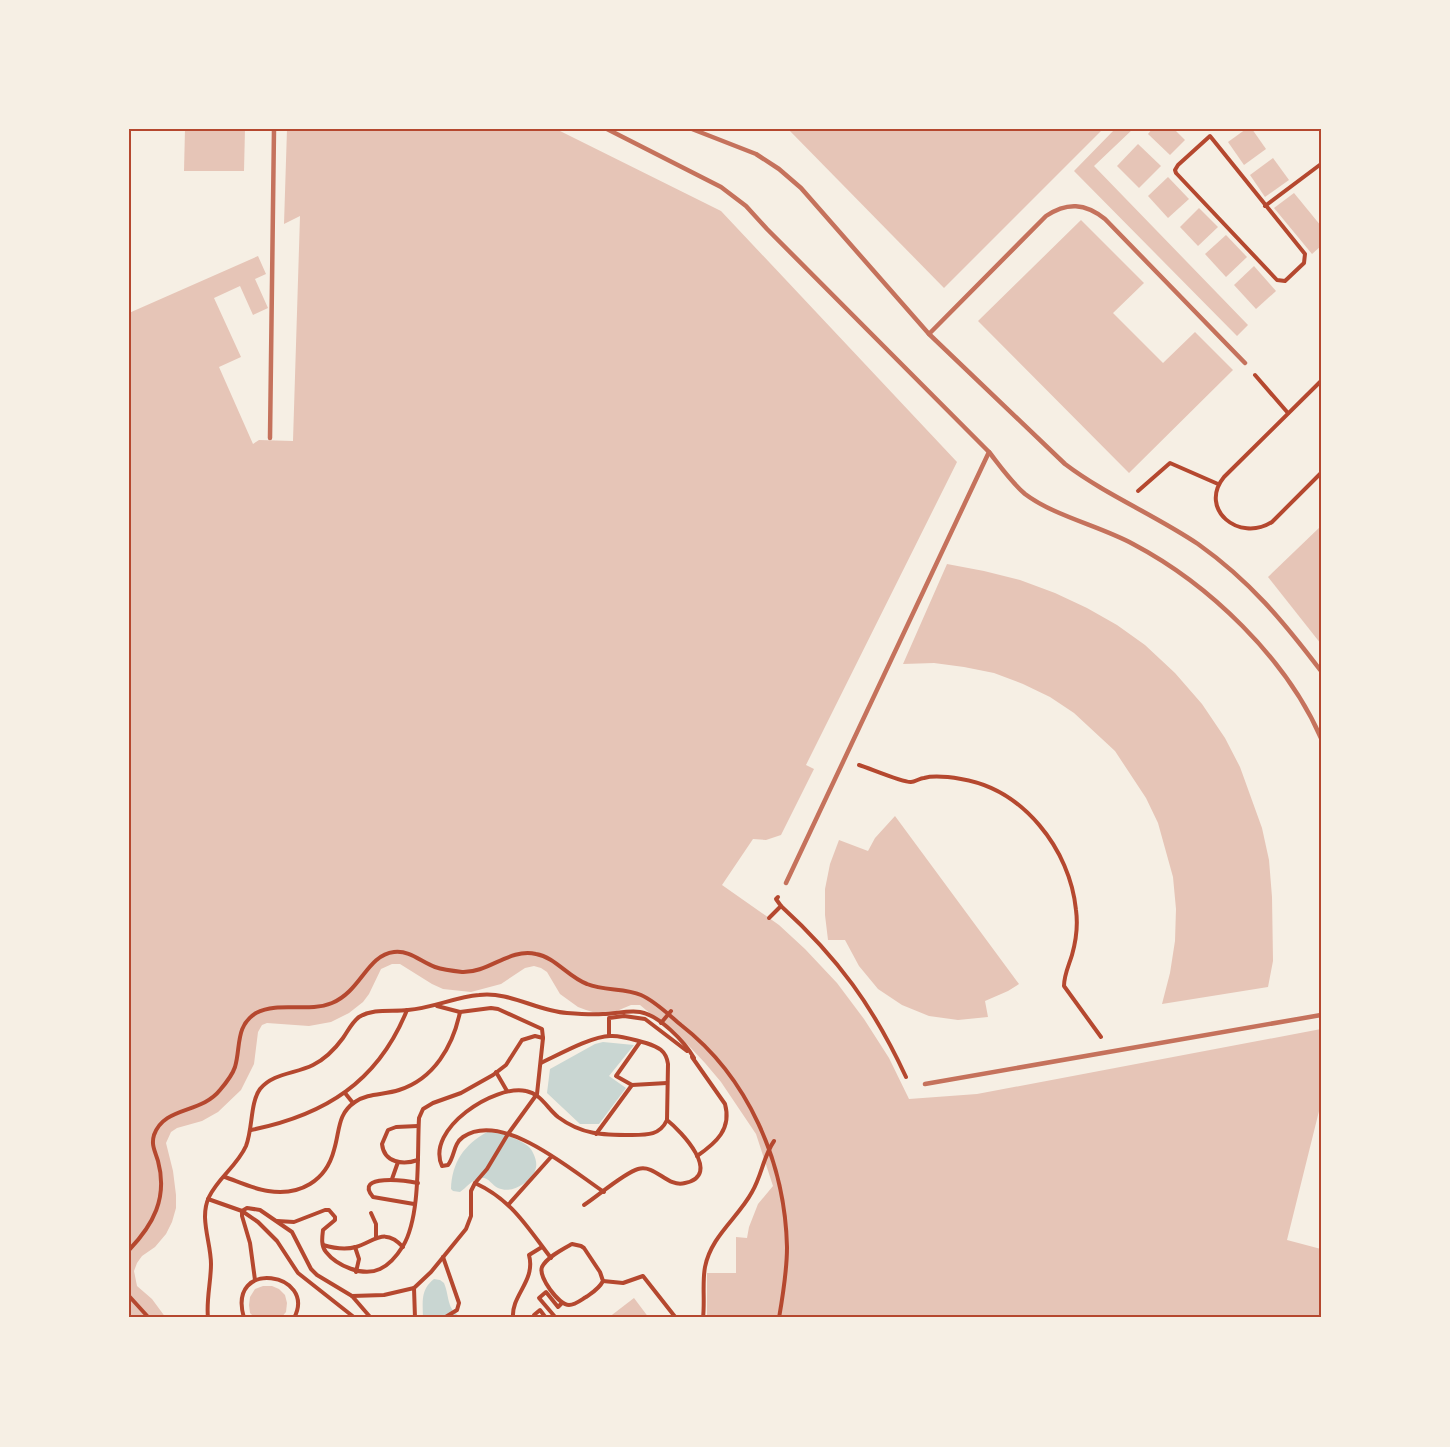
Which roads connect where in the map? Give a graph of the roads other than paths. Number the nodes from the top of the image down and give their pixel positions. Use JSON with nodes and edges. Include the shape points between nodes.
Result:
{"nodes":[{"id":1,"x":274,"y":129,"type":"edge"},
{"id":2,"x":607,"y":129,"type":"edge"},
{"id":3,"x":692,"y":129,"type":"edge"},
{"id":4,"x":929,"y":334,"type":"junction"},
{"id":5,"x":1245,"y":363,"type":"road end"},
{"id":6,"x":270,"y":438,"type":"dead end"},
{"id":7,"x":989,"y":452,"type":"junction"},
{"id":8,"x":1321,"y":671,"type":"edge"},
{"id":9,"x":1321,"y":738,"type":"edge"},
{"id":10,"x":786,"y":883,"type":"road end"},
{"id":11,"x":1321,"y":1015,"type":"edge"},
{"id":12,"x":925,"y":1084,"type":"dead end"}],
"edges":[{"from":1,"to":6,"type":"lane"},
{"from":2,"to":7,"type":"lane","via":[[722,187],[746,206]]},
{"from":3,"to":4,"type":"lane","via":[[756,154],[780,169]]},
{"from":4,"to":5,"type":"lane","via":[[1046,216],[1069,205],[1083,206],[1105,219]]},
{"from":4,"to":8,"type":"lane","via":[[1065,464],[1087,481],[1196,543],[1228,567],[1286,624]]},
{"from":7,"to":9,"type":"lane","via":[[1015,484],[1036,501],[1131,543],[1199,585],[1274,663]]},
{"from":7,"to":10,"type":"lane"},
{"from":11,"to":12,"type":"lane"}]}
